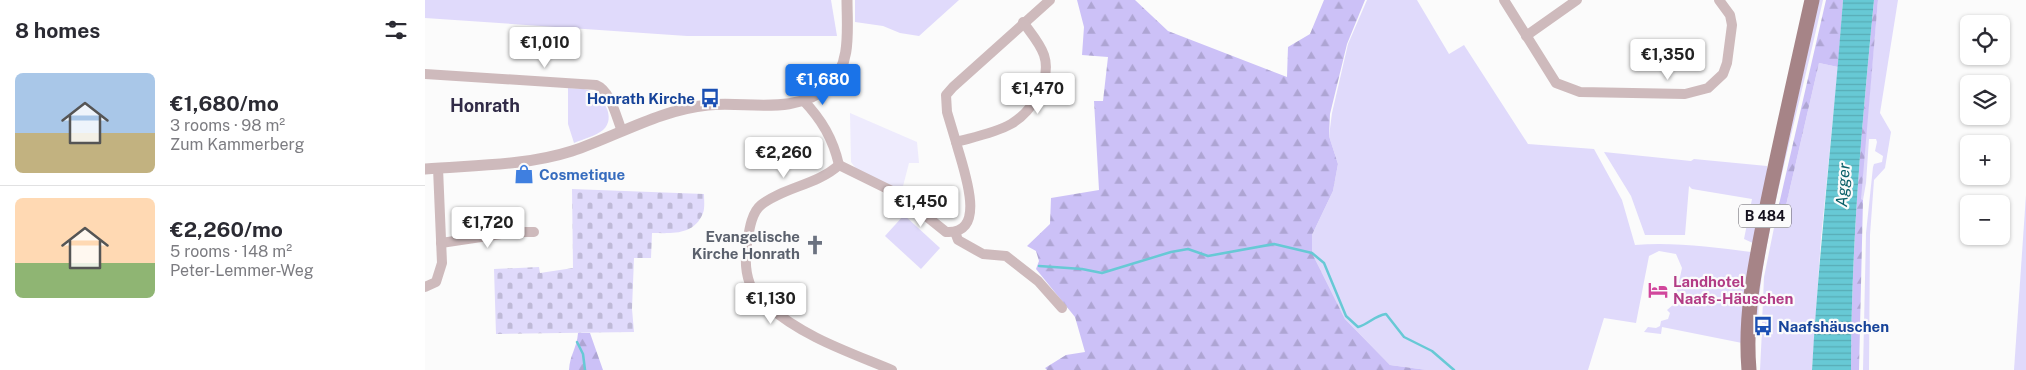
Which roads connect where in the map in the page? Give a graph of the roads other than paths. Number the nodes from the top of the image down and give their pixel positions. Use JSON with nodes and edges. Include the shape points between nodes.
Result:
{"nodes":[{"id":1,"x":847,"y":0,"type":"edge"},
{"id":2,"x":1050,"y":0,"type":"edge"},
{"id":3,"x":1504,"y":0,"type":"edge"},
{"id":4,"x":1577,"y":0,"type":"edge"},
{"id":5,"x":1719,"y":0,"type":"edge"},
{"id":6,"x":1812,"y":0,"type":"edge"},
{"id":7,"x":1023,"y":22,"type":"junction"},
{"id":8,"x":1526,"y":36,"type":"junction"},
{"id":9,"x":425,"y":74,"type":"edge"},
{"id":10,"x":803,"y":100,"type":"junction"},
{"id":11,"x":622,"y":131,"type":"junction"},
{"id":12,"x":956,"y":142,"type":"junction"},
{"id":13,"x":839,"y":165,"type":"junction"},
{"id":14,"x":438,"y":168,"type":"junction"},
{"id":15,"x":425,"y":169,"type":"edge"},
{"id":16,"x":534,"y":232,"type":"dead end"},
{"id":17,"x":955,"y":232,"type":"junction"},
{"id":18,"x":441,"y":243,"type":"junction"},
{"id":19,"x":425,"y":287,"type":"edge"},
{"id":20,"x":1062,"y":308,"type":"dead end"},
{"id":21,"x":892,"y":370,"type":"edge"},
{"id":22,"x":1749,"y":370,"type":"edge"}],
"edges":[{"from":1,"to":10,"type":"street","via":[[847,34],[841,70],[829,86]]},
{"from":2,"to":7,"type":"street"},
{"from":3,"to":8,"type":"street"},
{"from":4,"to":8,"type":"street"},
{"from":5,"to":8,"type":"street","via":[[1732,26],[1727,63],[1723,74],[1709,88],[1697,93],[1580,92],[1567,88],[1555,83]]},
{"from":6,"to":22,"type":"main road","number":"B 484","via":[[1751,288],[1747,327]]},
{"from":7,"to":12,"type":"street","via":[[946,95],[947,112]]},
{"from":7,"to":12,"type":"street","via":[[1044,54],[1046,66],[1037,97],[1011,124]]},
{"from":9,"to":11,"type":"street","via":[[595,85],[606,94]]},
{"from":10,"to":11,"type":"street","via":[[778,105],[705,105],[653,118]]},
{"from":10,"to":13,"type":"street","via":[[823,123]]},
{"from":11,"to":14,"type":"street","via":[[549,157]]},
{"from":12,"to":17,"type":"street","via":[[971,208],[963,229]]},
{"from":13,"to":17,"type":"street","via":[[900,195],[946,232]]},
{"from":13,"to":21,"type":"street","via":[[828,174],[773,198],[757,210],[747,245],[747,276],[753,291],[776,314],[821,341]]},
{"from":14,"to":15,"type":"street"},
{"from":14,"to":18,"type":"street"},
{"from":16,"to":18,"type":"street"},
{"from":17,"to":20,"type":"street","via":[[958,240],[983,254],[1006,256],[1038,282]]},
{"from":18,"to":19,"type":"street","via":[[441,270],[436,282]]}]}
